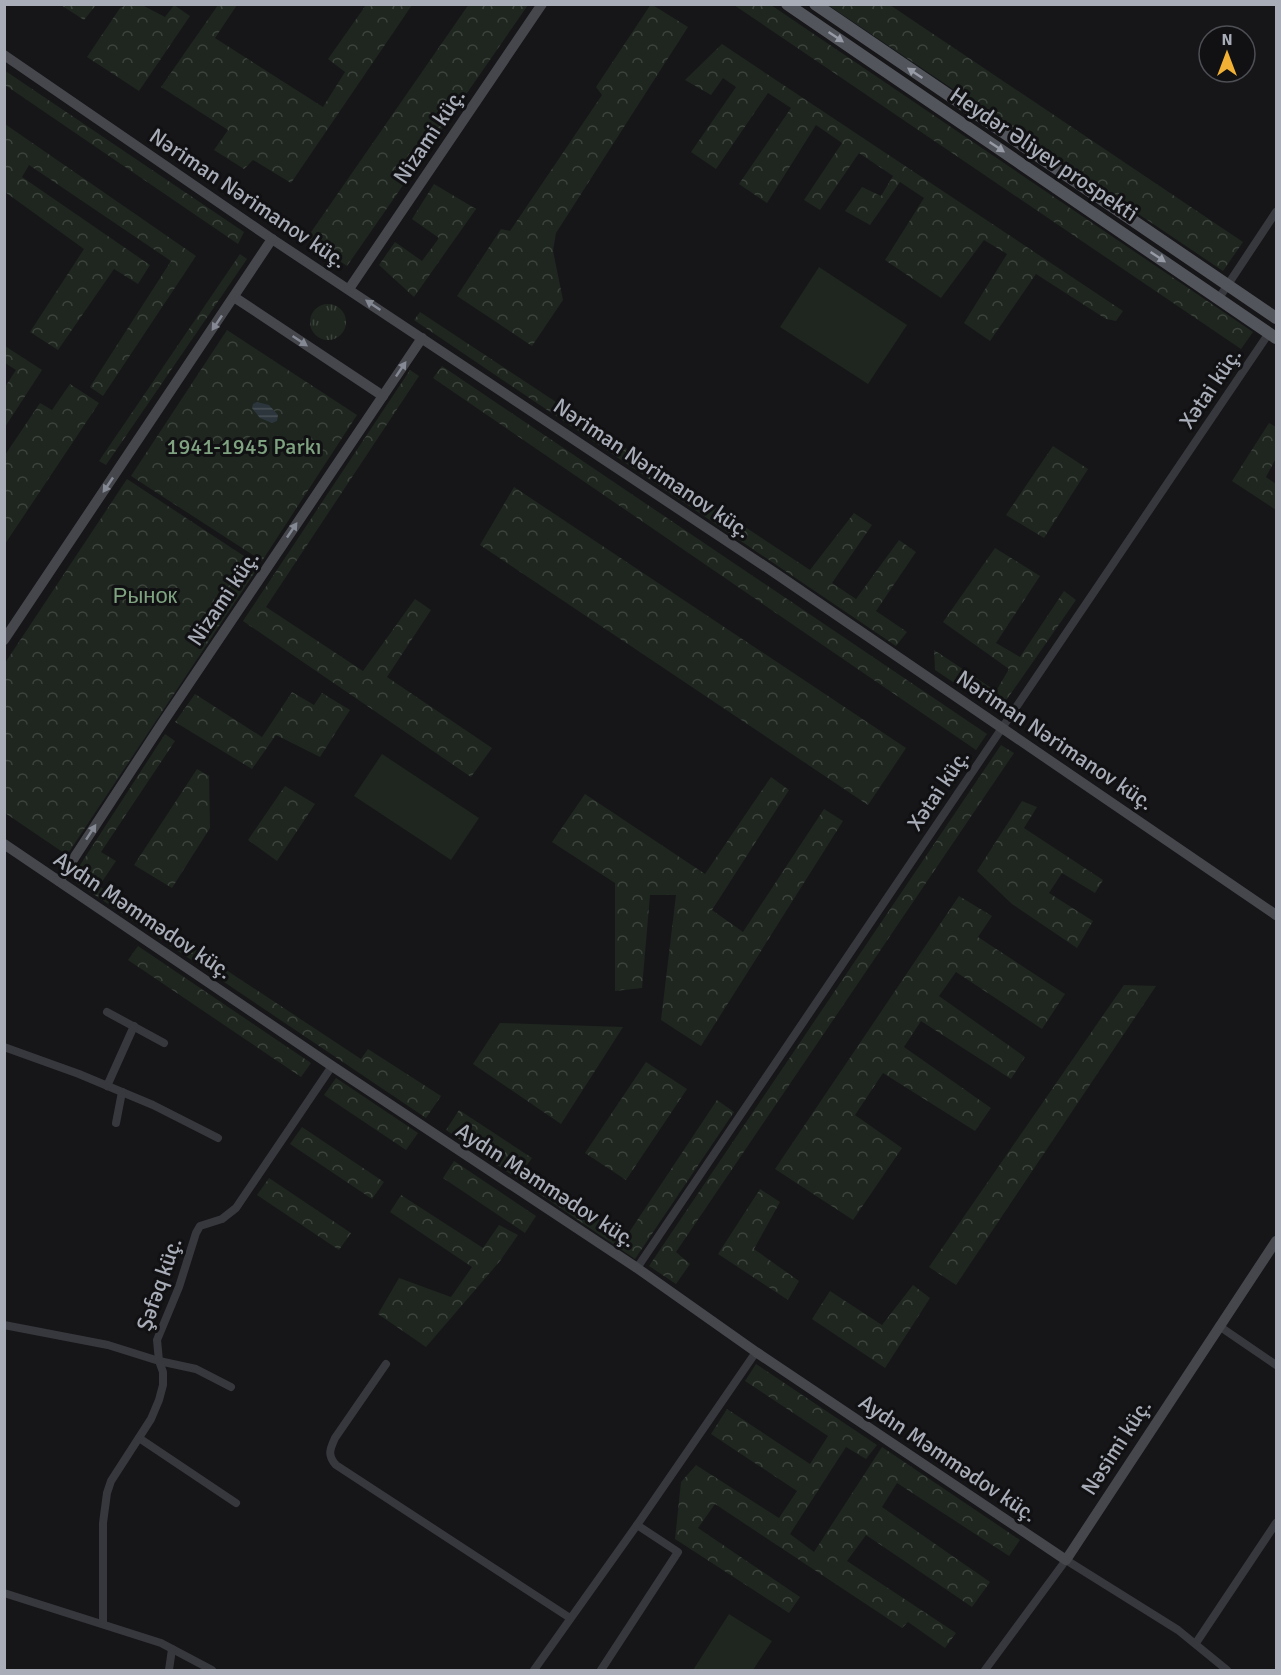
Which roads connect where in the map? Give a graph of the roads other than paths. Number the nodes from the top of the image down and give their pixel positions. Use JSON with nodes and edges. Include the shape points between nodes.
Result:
{"nodes":[{"id":1,"x":542,"y":4,"type":"edge"},
{"id":2,"x":787,"y":4,"type":"edge"},
{"id":3,"x":815,"y":4,"type":"edge"},
{"id":4,"x":4,"y":55,"type":"edge"},
{"id":5,"x":1276,"y":212,"type":"edge"},
{"id":6,"x":272,"y":239,"type":"junction"},
{"id":7,"x":1228,"y":285,"type":"junction"},
{"id":8,"x":349,"y":289,"type":"junction"},
{"id":9,"x":234,"y":297,"type":"junction"},
{"id":10,"x":1219,"y":298,"type":"junction"},
{"id":11,"x":1276,"y":318,"type":"edge"},
{"id":12,"x":1273,"y":336,"type":"edge"},
{"id":13,"x":422,"y":338,"type":"junction"},
{"id":14,"x":383,"y":396,"type":"junction"},
{"id":15,"x":4,"y":640,"type":"edge"},
{"id":16,"x":1002,"y":728,"type":"junction"},
{"id":17,"x":4,"y":844,"type":"edge"},
{"id":18,"x":58,"y":881,"type":"junction"},
{"id":19,"x":1276,"y":915,"type":"edge"},
{"id":20,"x":107,"y":1012,"type":"dead end"},
{"id":21,"x":134,"y":1026,"type":"junction"},
{"id":22,"x":164,"y":1042,"type":"dead end"},
{"id":23,"x":4,"y":1047,"type":"edge"},
{"id":24,"x":332,"y":1066,"type":"junction"},
{"id":25,"x":107,"y":1086,"type":"junction"},
{"id":26,"x":122,"y":1092,"type":"junction"},
{"id":27,"x":116,"y":1123,"type":"dead end"},
{"id":28,"x":218,"y":1138,"type":"dead end"},
{"id":29,"x":1276,"y":1241,"type":"edge"},
{"id":30,"x":637,"y":1268,"type":"junction"},
{"id":31,"x":4,"y":1325,"type":"edge"},
{"id":32,"x":1219,"y":1326,"type":"junction"},
{"id":33,"x":756,"y":1352,"type":"junction"},
{"id":34,"x":159,"y":1361,"type":"junction"},
{"id":35,"x":386,"y":1364,"type":"dead end"},
{"id":36,"x":1276,"y":1365,"type":"edge"},
{"id":37,"x":231,"y":1387,"type":"dead end"},
{"id":38,"x":139,"y":1438,"type":"junction"},
{"id":39,"x":236,"y":1503,"type":"dead end"},
{"id":40,"x":1276,"y":1522,"type":"edge"},
{"id":41,"x":637,"y":1525,"type":"junction"},
{"id":42,"x":1066,"y":1560,"type":"junction"},
{"id":43,"x":5,"y":1594,"type":"edge"},
{"id":44,"x":570,"y":1618,"type":"junction"},
{"id":45,"x":103,"y":1623,"type":"junction"},
{"id":46,"x":1196,"y":1643,"type":"junction"},
{"id":47,"x":172,"y":1649,"type":"junction"},
{"id":48,"x":169,"y":1671,"type":"edge"},
{"id":49,"x":212,"y":1671,"type":"edge"},
{"id":50,"x":534,"y":1671,"type":"edge"},
{"id":51,"x":601,"y":1671,"type":"edge"},
{"id":52,"x":985,"y":1671,"type":"edge"},
{"id":53,"x":1227,"y":1671,"type":"edge"}],
"edges":[{"from":1,"to":8,"type":"street","name":"Nizami küç."},
{"from":2,"to":10,"type":"main road","name":"Heydər Əliyev prospekti","one_way":true},
{"from":7,"to":3,"type":"main road","name":"Heydər Əliyev prospekti","one_way":true},
{"from":4,"to":6,"type":"street","name":"Nəriman Nərimanov küç."},
{"from":5,"to":7,"type":"street"},
{"from":6,"to":8,"type":"street","name":"Nəriman Nərimanov küç."},
{"from":6,"to":9,"type":"street"},
{"from":7,"to":10,"type":"street"},
{"from":7,"to":11,"type":"main road","name":"Heydər Əliyev prospekti"},
{"from":13,"to":8,"type":"street","name":"Nəriman Nərimanov küç.","one_way":true},
{"from":9,"to":14,"type":"street","one_way":true},
{"from":9,"to":15,"type":"street","one_way":true},
{"from":10,"to":12,"type":"main road","name":"Heydər Əliyev prospekti"},
{"from":12,"to":16,"type":"street","name":"Xətai küç."},
{"from":14,"to":13,"type":"street","name":"Nizami küç.","one_way":true},
{"from":13,"to":16,"type":"street","name":"Nəriman Nərimanov küç."},
{"from":18,"to":14,"type":"street","name":"Nizami küç.","one_way":true},
{"from":16,"to":19,"type":"street","name":"Nəriman Nərimanov küç."},
{"from":16,"to":30,"type":"street","name":"Xətai küç."},
{"from":17,"to":18,"type":"street","name":"Aydın Məmmədov küç."},
{"from":18,"to":24,"type":"street","name":"Aydın Məmmədov küç."},
{"from":20,"to":21,"type":"street"},
{"from":21,"to":22,"type":"street"},
{"from":21,"to":25,"type":"street"},
{"from":23,"to":25,"type":"street"},
{"from":24,"to":30,"type":"street","name":"Aydın Məmmədov küç."},
{"from":24,"to":34,"type":"street","name":"Şəfəq küç.","via":[[236,1208],[196,1233],[157,1340]]},
{"from":25,"to":26,"type":"street"},
{"from":26,"to":27,"type":"street"},
{"from":26,"to":28,"type":"street"},
{"from":29,"to":32,"type":"street","name":"Nəsimi küç."},
{"from":30,"to":33,"type":"street","name":"Aydın Məmmədov küç."},
{"from":31,"to":34,"type":"street","via":[[97,1342]]},
{"from":32,"to":36,"type":"street"},
{"from":32,"to":42,"type":"street","name":"Nəsimi küç."},
{"from":33,"to":41,"type":"street"},
{"from":33,"to":42,"type":"street","name":"Aydın Məmmədov küç."},
{"from":34,"to":37,"type":"street","via":[[196,1370]]},
{"from":34,"to":38,"type":"street","name":"Şəfəq küç.","via":[[163,1385],[151,1419]]},
{"from":35,"to":44,"type":"street","via":[[329,1450],[336,1465]]},
{"from":38,"to":39,"type":"street"},
{"from":38,"to":45,"type":"street","name":"Şəfəq küç.","via":[[111,1480],[107,1493],[103,1523]]},
{"from":40,"to":46,"type":"street"},
{"from":41,"to":44,"type":"street"},
{"from":41,"to":51,"type":"street","via":[[678,1552]]},
{"from":42,"to":46,"type":"street"},
{"from":42,"to":52,"type":"street","name":"Nəsimi küç."},
{"from":43,"to":45,"type":"street"},
{"from":44,"to":50,"type":"street"},
{"from":45,"to":47,"type":"street"},
{"from":46,"to":53,"type":"street"},
{"from":47,"to":48,"type":"street"},
{"from":47,"to":49,"type":"street"}]}
